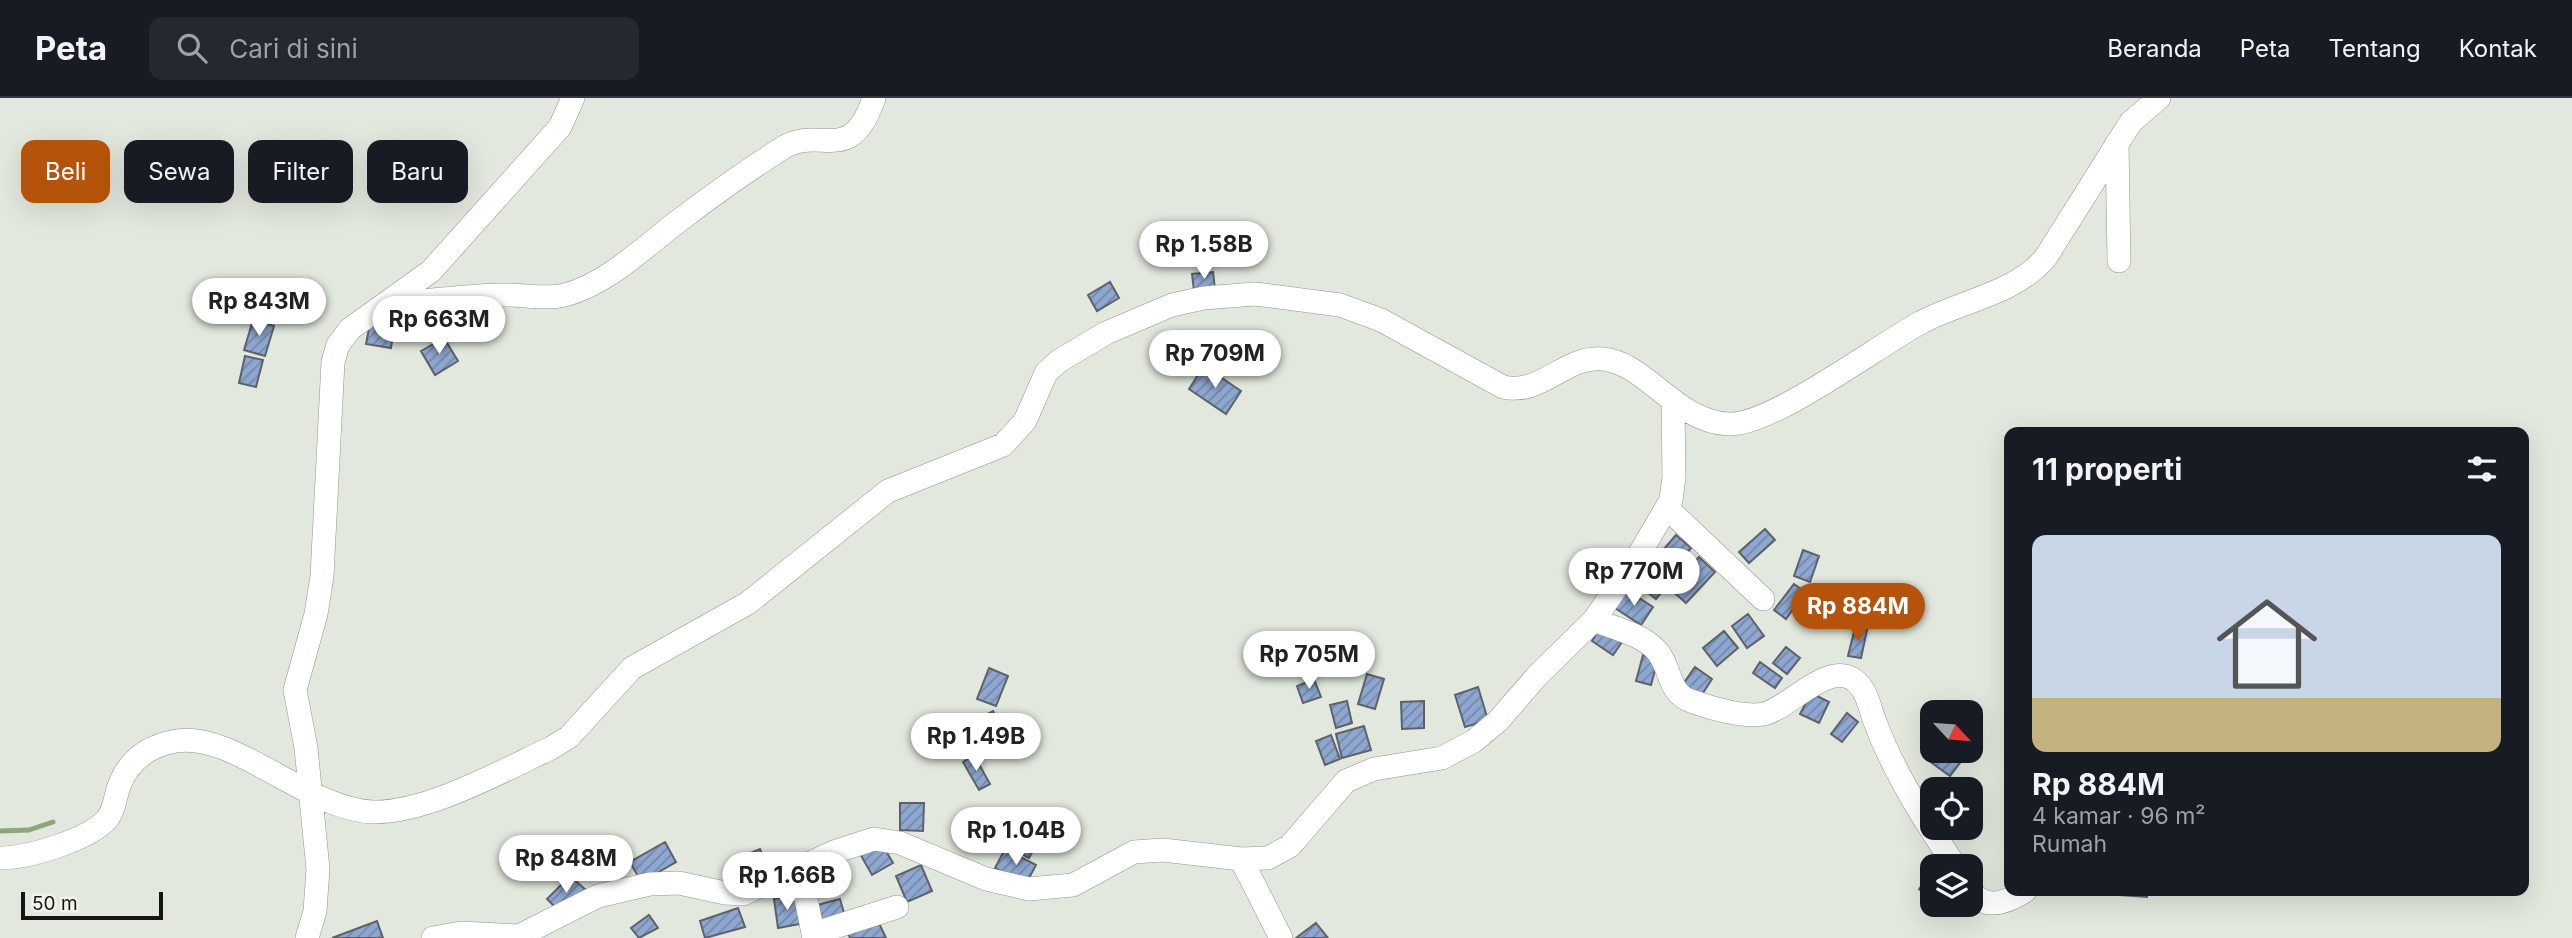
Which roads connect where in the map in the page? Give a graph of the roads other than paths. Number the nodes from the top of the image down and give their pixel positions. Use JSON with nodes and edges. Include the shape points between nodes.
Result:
{"nodes":[{"id":1,"x":573,"y":98,"type":"edge"},
{"id":2,"x":874,"y":98,"type":"edge"},
{"id":3,"x":2158,"y":98,"type":"edge"},
{"id":4,"x":2117,"y":143,"type":"junction"},
{"id":5,"x":2119,"y":261,"type":"dead end"},
{"id":6,"x":386,"y":304,"type":"junction"},
{"id":7,"x":1673,"y":403,"type":"junction"},
{"id":8,"x":1668,"y":509,"type":"junction"},
{"id":9,"x":1763,"y":599,"type":"dead end"},
{"id":10,"x":1594,"y":620,"type":"junction"},
{"id":11,"x":310,"y":793,"type":"junction"},
{"id":12,"x":1947,"y":854,"type":"edge"},
{"id":13,"x":0,"y":858,"type":"edge"},
{"id":14,"x":1241,"y":859,"type":"junction"},
{"id":15,"x":767,"y":884,"type":"junction"},
{"id":16,"x":2012,"y":896,"type":"edge"},
{"id":17,"x":1983,"y":900,"type":"edge"},
{"id":18,"x":897,"y":907,"type":"dead end"},
{"id":19,"x":814,"y":936,"type":"edge"},
{"id":20,"x":307,"y":938,"type":"edge"},
{"id":21,"x":433,"y":938,"type":"edge"},
{"id":22,"x":1281,"y":938,"type":"edge"}],
"edges":[{"from":1,"to":6,"type":"street","via":[[560,127],[443,257]]},
{"from":2,"to":6,"type":"street","via":[[858,128],[847,138],[788,145],[624,264],[579,289],[551,297],[487,295]]},
{"from":3,"to":4,"type":"street","via":[[2141,111]]},
{"from":4,"to":5,"type":"street"},
{"from":4,"to":7,"type":"street","via":[[2046,257],[2015,282],[1917,324],[1809,391],[1752,419],[1716,423]]},
{"from":6,"to":11,"type":"street","via":[[350,329],[333,362],[322,576],[295,690]]},
{"from":7,"to":8,"type":"street","via":[[1674,477]]},
{"from":7,"to":11,"type":"street","via":[[1630,370],[1602,359],[1574,364],[1535,385],[1503,387],[1381,320],[1323,301],[1255,294],[1172,305],[1106,333],[1059,361],[1041,382],[1021,427],[1003,445],[877,498],[748,603],[632,668],[563,742],[453,791],[400,809],[364,811]]},
{"from":8,"to":9,"type":"street"},
{"from":8,"to":10,"type":"street"},
{"from":10,"to":12,"type":"street","via":[[1655,648],[1671,683],[1686,699],[1741,713],[1771,711],[1830,677],[1853,679],[1862,689],[1882,741]]},
{"from":10,"to":14,"type":"street","via":[[1474,741],[1442,758],[1356,775],[1283,853]]},
{"from":11,"to":13,"type":"street","via":[[216,745],[177,740],[130,764],[111,812],[99,826],[44,850]]},
{"from":11,"to":20,"type":"street","via":[[318,884]]},
{"from":14,"to":15,"type":"street","via":[[1163,850],[1134,852],[1073,885],[1029,889],[986,879],[900,843],[874,839],[834,852]]},
{"from":14,"to":22,"type":"street"},
{"from":15,"to":19,"type":"street","via":[[792,886],[804,894]]},
{"from":15,"to":21,"type":"street","via":[[737,894],[679,883],[650,884],[598,896],[519,936],[461,933]]},
{"from":16,"to":17,"type":"street","via":[[1992,904]]},
{"from":18,"to":19,"type":"street"}]}
